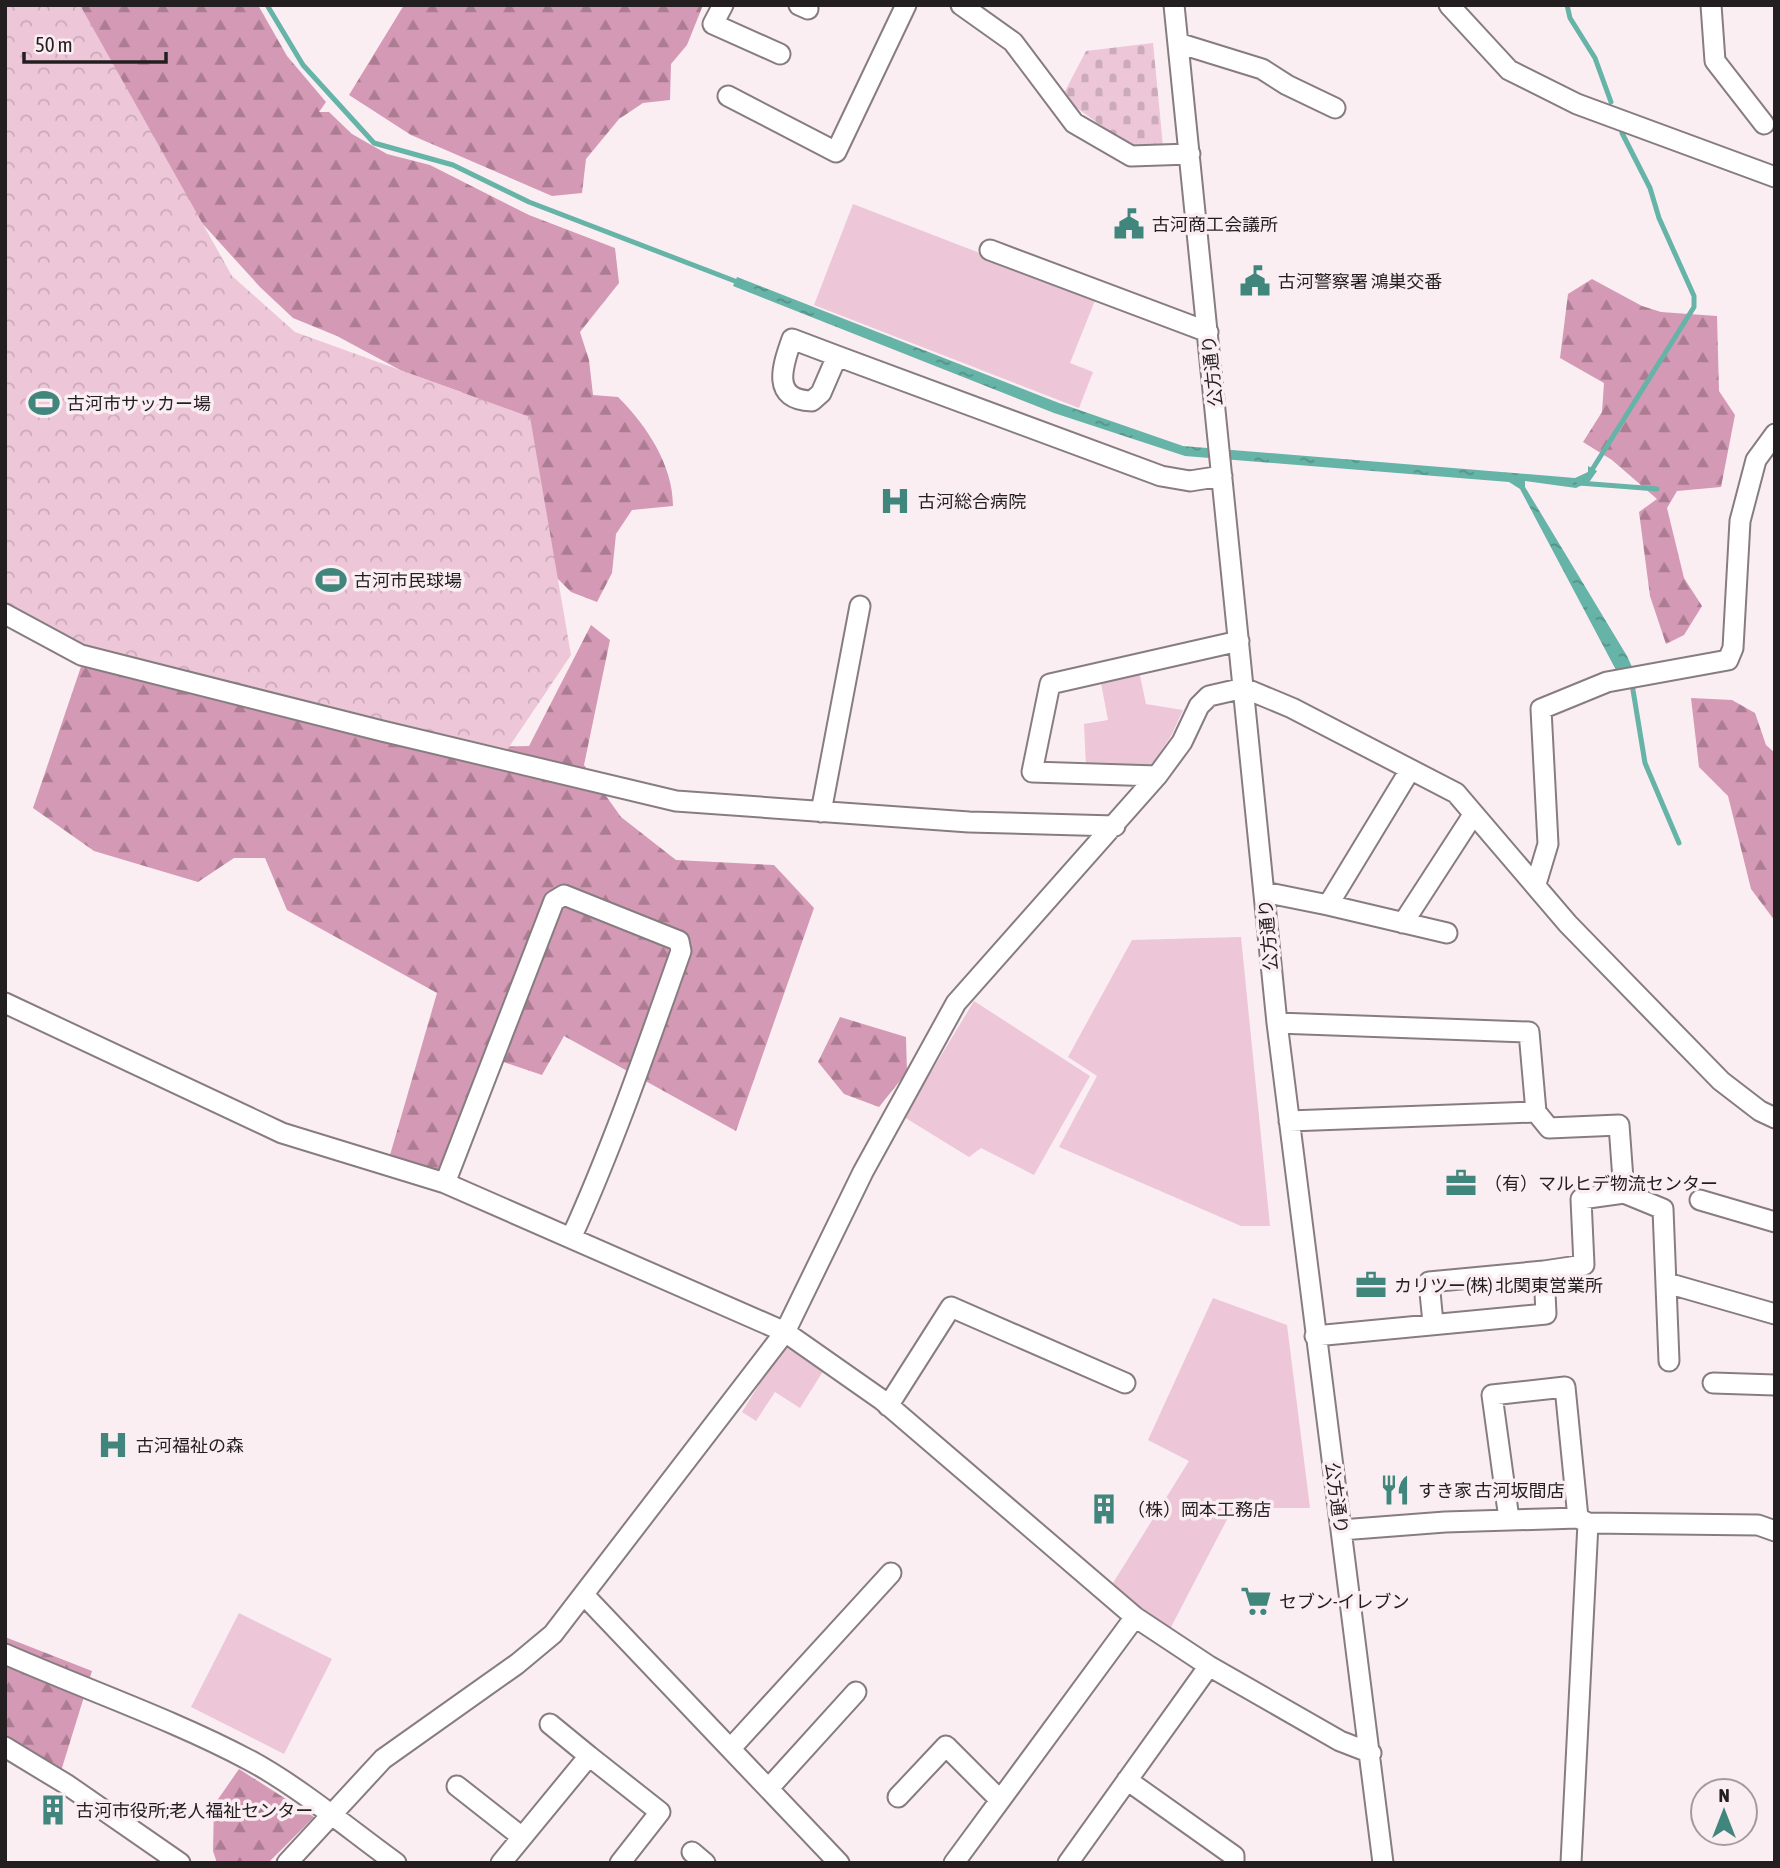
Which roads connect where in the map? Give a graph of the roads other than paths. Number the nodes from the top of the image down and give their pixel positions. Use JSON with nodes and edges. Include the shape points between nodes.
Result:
{"nodes":[{"id":1,"x":723,"y":5,"type":"edge"},
{"id":2,"x":906,"y":5,"type":"edge"},
{"id":3,"x":961,"y":5,"type":"edge"},
{"id":4,"x":1174,"y":5,"type":"edge"},
{"id":5,"x":1449,"y":5,"type":"edge"},
{"id":6,"x":1711,"y":5,"type":"edge"},
{"id":7,"x":1178,"y":43,"type":"junction"},
{"id":8,"x":780,"y":54,"type":"dead end"},
{"id":9,"x":728,"y":96,"type":"dead end"},
{"id":10,"x":1335,"y":108,"type":"dead end"},
{"id":11,"x":1771,"y":127,"type":"edge"},
{"id":12,"x":1190,"y":155,"type":"junction"},
{"id":13,"x":1775,"y":177,"type":"edge"},
{"id":14,"x":989,"y":250,"type":"dead end"},
{"id":15,"x":1208,"y":332,"type":"junction"},
{"id":16,"x":837,"y":356,"type":"dead end"},
{"id":17,"x":1775,"y":434,"type":"edge"},
{"id":18,"x":1222,"y":476,"type":"junction"},
{"id":19,"x":860,"y":606,"type":"dead end"},
{"id":20,"x":5,"y":614,"type":"edge"},
{"id":21,"x":1238,"y":641,"type":"junction"},
{"id":22,"x":1244,"y":688,"type":"junction"},
{"id":23,"x":1410,"y":770,"type":"junction"},
{"id":24,"x":1157,"y":776,"type":"junction"},
{"id":25,"x":821,"y":812,"type":"junction"},
{"id":26,"x":1473,"y":815,"type":"junction"},
{"id":27,"x":1115,"y":826,"type":"junction"},
{"id":28,"x":1536,"y":884,"type":"junction"},
{"id":29,"x":1264,"y":892,"type":"junction"},
{"id":30,"x":1328,"y":905,"type":"junction"},
{"id":31,"x":1403,"y":923,"type":"junction"},
{"id":32,"x":1447,"y":933,"type":"dead end"},
{"id":33,"x":5,"y":1003,"type":"edge"},
{"id":34,"x":1277,"y":1023,"type":"junction"},
{"id":35,"x":1536,"y":1112,"type":"junction"},
{"id":36,"x":1775,"y":1118,"type":"edge"},
{"id":37,"x":1289,"y":1121,"type":"junction"},
{"id":38,"x":445,"y":1183,"type":"junction"},
{"id":39,"x":1624,"y":1193,"type":"junction"},
{"id":40,"x":1700,"y":1200,"type":"dead end"},
{"id":41,"x":1775,"y":1222,"type":"edge"},
{"id":42,"x":572,"y":1236,"type":"junction"},
{"id":43,"x":1544,"y":1271,"type":"junction"},
{"id":44,"x":1667,"y":1283,"type":"junction"},
{"id":45,"x":1775,"y":1314,"type":"edge"},
{"id":46,"x":1433,"y":1323,"type":"junction"},
{"id":47,"x":785,"y":1332,"type":"junction"},
{"id":48,"x":1315,"y":1336,"type":"junction"},
{"id":49,"x":1669,"y":1361,"type":"dead end"},
{"id":50,"x":1125,"y":1383,"type":"dead end"},
{"id":51,"x":1713,"y":1383,"type":"dead end"},
{"id":52,"x":1775,"y":1385,"type":"edge"},
{"id":53,"x":888,"y":1406,"type":"junction"},
{"id":54,"x":1509,"y":1519,"type":"junction"},
{"id":55,"x":1583,"y":1520,"type":"junction"},
{"id":56,"x":1341,"y":1530,"type":"junction"},
{"id":57,"x":1775,"y":1531,"type":"edge"},
{"id":58,"x":891,"y":1573,"type":"dead end"},
{"id":59,"x":584,"y":1595,"type":"junction"},
{"id":60,"x":1135,"y":1617,"type":"junction"},
{"id":61,"x":5,"y":1654,"type":"edge"},
{"id":62,"x":1209,"y":1667,"type":"junction"},
{"id":63,"x":856,"y":1692,"type":"dead end"},
{"id":64,"x":550,"y":1724,"type":"dead end"},
{"id":65,"x":5,"y":1747,"type":"edge"},
{"id":66,"x":731,"y":1748,"type":"junction"},
{"id":67,"x":1371,"y":1752,"type":"junction"},
{"id":68,"x":589,"y":1756,"type":"junction"},
{"id":69,"x":1126,"y":1780,"type":"junction"},
{"id":70,"x":457,"y":1786,"type":"dead end"},
{"id":71,"x":769,"y":1787,"type":"junction"},
{"id":72,"x":898,"y":1797,"type":"dead end"},
{"id":73,"x":999,"y":1799,"type":"junction"},
{"id":74,"x":331,"y":1815,"type":"junction"},
{"id":75,"x":522,"y":1837,"type":"junction"},
{"id":76,"x":158,"y":1857,"type":"edge"},
{"id":77,"x":180,"y":1863,"type":"edge"},
{"id":78,"x":287,"y":1863,"type":"edge"},
{"id":79,"x":396,"y":1863,"type":"edge"},
{"id":80,"x":501,"y":1863,"type":"edge"},
{"id":81,"x":620,"y":1863,"type":"edge"},
{"id":82,"x":839,"y":1863,"type":"edge"},
{"id":83,"x":954,"y":1863,"type":"edge"},
{"id":84,"x":1069,"y":1863,"type":"edge"},
{"id":85,"x":1234,"y":1863,"type":"edge"},
{"id":86,"x":1383,"y":1863,"type":"edge"},
{"id":87,"x":1571,"y":1863,"type":"edge"}],
"edges":[{"from":1,"to":8,"type":"street","via":[[713,24]]},
{"from":2,"to":9,"type":"street","via":[[836,152]]},
{"from":3,"to":12,"type":"street","via":[[1013,42],[1074,123],[1131,156]]},
{"from":4,"to":7,"type":"street","name":"公方通り"},
{"from":5,"to":13,"type":"street","via":[[1509,70],[1577,104]]},
{"from":6,"to":11,"type":"street","via":[[1715,61]]},
{"from":7,"to":10,"type":"street","via":[[1262,69]]},
{"from":7,"to":12,"type":"street","name":"公方通り"},
{"from":12,"to":15,"type":"street","name":"公方通り"},
{"from":14,"to":15,"type":"street"},
{"from":15,"to":18,"type":"street","name":"公方通り"},
{"from":16,"to":18,"type":"street","via":[[1161,476],[1190,481]]},
{"from":17,"to":28,"type":"street","via":[[1756,460],[1740,521],[1733,648],[1728,660],[1607,682],[1541,709],[1548,844]]},
{"from":18,"to":21,"type":"street","name":"公方通り"},
{"from":19,"to":25,"type":"street"},
{"from":20,"to":25,"type":"street","via":[[81,655],[382,731],[676,801]]},
{"from":21,"to":22,"type":"street","name":"公方通り"},
{"from":21,"to":24,"type":"street","via":[[1050,684],[1032,772]]},
{"from":22,"to":23,"type":"street"},
{"from":22,"to":24,"type":"street","via":[[1209,696],[1199,706],[1182,742]]},
{"from":22,"to":29,"type":"street","name":"公方通り"},
{"from":23,"to":26,"type":"street","via":[[1456,793]]},
{"from":23,"to":30,"type":"street"},
{"from":24,"to":27,"type":"street"},
{"from":25,"to":27,"type":"street"},
{"from":26,"to":28,"type":"street"},
{"from":26,"to":31,"type":"street"},
{"from":27,"to":47,"type":"street","via":[[956,1003],[863,1172]]},
{"from":28,"to":36,"type":"street","via":[[1568,924],[1721,1081]]},
{"from":29,"to":30,"type":"street"},
{"from":29,"to":34,"type":"street","name":"公方通り"},
{"from":30,"to":31,"type":"street"},
{"from":31,"to":32,"type":"street"},
{"from":33,"to":38,"type":"street","via":[[282,1133]]},
{"from":34,"to":35,"type":"street","via":[[1529,1032]]},
{"from":34,"to":37,"type":"street","name":"公方通り"},
{"from":35,"to":37,"type":"street"},
{"from":35,"to":39,"type":"street","via":[[1549,1128],[1619,1125]]},
{"from":37,"to":48,"type":"street","name":"公方通り"},
{"from":38,"to":42,"type":"street"},
{"from":38,"to":42,"type":"street","via":[[554,901],[564,895],[679,941],[681,951],[642,1062]]},
{"from":39,"to":43,"type":"street","via":[[1581,1199],[1584,1265]]},
{"from":39,"to":44,"type":"street","via":[[1663,1209]]},
{"from":40,"to":41,"type":"street"},
{"from":42,"to":47,"type":"street"},
{"from":43,"to":46,"type":"street","via":[[1546,1314]]},
{"from":43,"to":46,"type":"street","via":[[1429,1282]]},
{"from":44,"to":45,"type":"street"},
{"from":44,"to":49,"type":"street"},
{"from":46,"to":48,"type":"street"},
{"from":47,"to":53,"type":"street"},
{"from":47,"to":59,"type":"street"},
{"from":48,"to":56,"type":"street","name":"公方通り"},
{"from":50,"to":53,"type":"street","via":[[951,1307]]},
{"from":51,"to":52,"type":"street"},
{"from":53,"to":60,"type":"street"},
{"from":54,"to":55,"type":"street"},
{"from":54,"to":55,"type":"street","via":[[1492,1395],[1565,1387]]},
{"from":54,"to":56,"type":"street"},
{"from":55,"to":57,"type":"street","via":[[1758,1525]]},
{"from":55,"to":87,"type":"street"},
{"from":56,"to":67,"type":"street","name":"公方通り"},
{"from":58,"to":66,"type":"street"},
{"from":59,"to":66,"type":"street"},
{"from":59,"to":74,"type":"street","via":[[553,1634],[383,1759]]},
{"from":60,"to":62,"type":"street"},
{"from":60,"to":73,"type":"street"},
{"from":61,"to":74,"type":"street","via":[[253,1762]]},
{"from":62,"to":67,"type":"street","via":[[1340,1741]]},
{"from":62,"to":69,"type":"street"},
{"from":63,"to":71,"type":"street"},
{"from":64,"to":68,"type":"street"},
{"from":65,"to":76,"type":"street"},
{"from":66,"to":71,"type":"street"},
{"from":67,"to":86,"type":"street","name":"公方通り"},
{"from":68,"to":75,"type":"street"},
{"from":68,"to":81,"type":"street","via":[[660,1812]]},
{"from":69,"to":84,"type":"street"},
{"from":69,"to":85,"type":"street","via":[[1234,1856]]},
{"from":70,"to":75,"type":"street"},
{"from":71,"to":82,"type":"street"},
{"from":72,"to":73,"type":"street","via":[[946,1746]]},
{"from":73,"to":83,"type":"street"},
{"from":74,"to":78,"type":"street"},
{"from":74,"to":79,"type":"street"},
{"from":75,"to":80,"type":"street"},
{"from":76,"to":77,"type":"street"}]}
